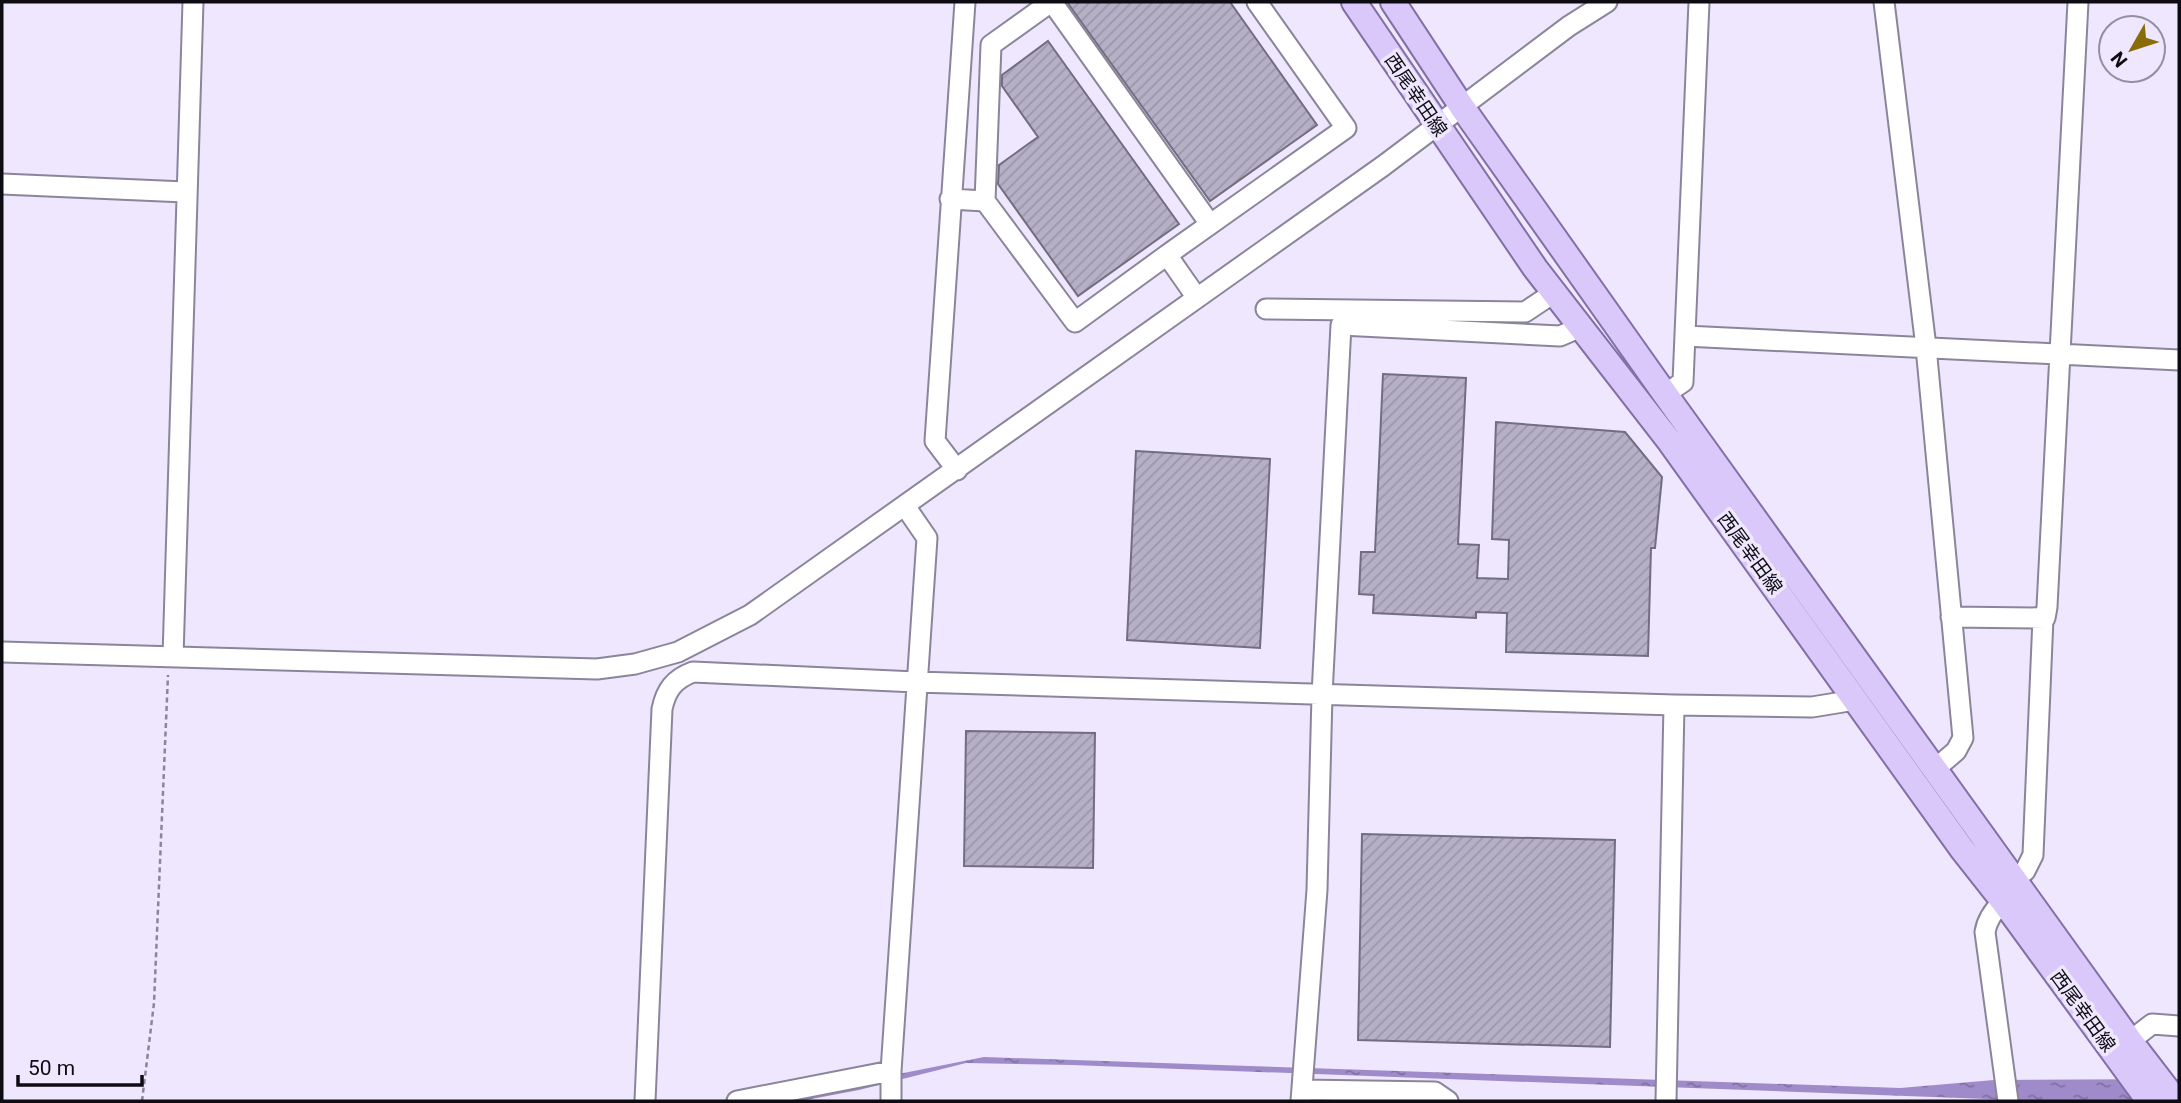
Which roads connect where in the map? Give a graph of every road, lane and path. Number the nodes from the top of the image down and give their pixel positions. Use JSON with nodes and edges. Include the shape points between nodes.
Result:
{"nodes":[{"id":1,"x":192,"y":2,"type":"edge"},
{"id":2,"x":965,"y":2,"type":"edge"},
{"id":3,"x":1051,"y":2,"type":"edge"},
{"id":4,"x":1257,"y":2,"type":"edge"},
{"id":5,"x":1354,"y":2,"type":"edge"},
{"id":6,"x":1393,"y":2,"type":"edge"},
{"id":7,"x":1606,"y":2,"type":"edge"},
{"id":8,"x":1699,"y":2,"type":"edge"},
{"id":9,"x":1884,"y":2,"type":"edge"},
{"id":10,"x":2078,"y":2,"type":"edge"},
{"id":11,"x":1462,"y":107,"type":"junction"},
{"id":12,"x":1437,"y":127,"type":"junction"},
{"id":13,"x":2,"y":184,"type":"edge"},
{"id":14,"x":186,"y":192,"type":"junction"},
{"id":15,"x":950,"y":199,"type":"junction"},
{"id":16,"x":985,"y":201,"type":"junction"},
{"id":17,"x":1210,"y":224,"type":"junction"},
{"id":18,"x":1167,"y":256,"type":"junction"},
{"id":19,"x":1555,"y":292,"type":"junction"},
{"id":20,"x":1197,"y":299,"type":"junction"},
{"id":21,"x":1266,"y":309,"type":"dead end"},
{"id":22,"x":1581,"y":327,"type":"junction"},
{"id":23,"x":1685,"y":336,"type":"junction"},
{"id":24,"x":1926,"y":347,"type":"junction"},
{"id":25,"x":2061,"y":354,"type":"junction"},
{"id":26,"x":2179,"y":360,"type":"edge"},
{"id":27,"x":1665,"y":394,"type":"junction"},
{"id":28,"x":957,"y":470,"type":"junction"},
{"id":29,"x":905,"y":506,"type":"junction"},
{"id":30,"x":1951,"y":617,"type":"junction"},
{"id":31,"x":2043,"y":618,"type":"junction"},
{"id":32,"x":2,"y":652,"type":"edge"},
{"id":33,"x":173,"y":657,"type":"junction"},
{"id":34,"x":916,"y":682,"type":"junction"},
{"id":35,"x":1322,"y":695,"type":"junction"},
{"id":36,"x":1856,"y":700,"type":"junction"},
{"id":37,"x":1674,"y":705,"type":"junction"},
{"id":38,"x":1935,"y":769,"type":"junction"},
{"id":39,"x":2008,"y":890,"type":"junction"},
{"id":40,"x":2179,"y":1026,"type":"edge"},
{"id":41,"x":2130,"y":1041,"type":"junction"},
{"id":42,"x":891,"y":1071,"type":"junction"},
{"id":43,"x":1301,"y":1096,"type":"edge"},
{"id":44,"x":142,"y":1101,"type":"edge"},
{"id":45,"x":645,"y":1101,"type":"edge"},
{"id":46,"x":737,"y":1101,"type":"edge"},
{"id":47,"x":891,"y":1101,"type":"edge"},
{"id":48,"x":1448,"y":1101,"type":"edge"},
{"id":49,"x":1666,"y":1101,"type":"edge"},
{"id":50,"x":2008,"y":1101,"type":"edge"},
{"id":51,"x":2149,"y":1101,"type":"edge"},
{"id":52,"x":2176,"y":1101,"type":"edge"}],
"edges":[{"from":1,"to":14,"type":"street"},
{"from":2,"to":15,"type":"street"},
{"from":3,"to":16,"type":"street","via":[[991,45]]},
{"from":3,"to":17,"type":"street"},
{"from":4,"to":17,"type":"street","via":[[1346,128]]},
{"from":5,"to":12,"type":"main road","name":"西尾幸田線"},
{"from":6,"to":11,"type":"main road","name":"西尾幸田線"},
{"from":7,"to":11,"type":"street"},
{"from":8,"to":23,"type":"street"},
{"from":9,"to":24,"type":"street"},
{"from":10,"to":25,"type":"street"},
{"from":11,"to":12,"type":"street"},
{"from":11,"to":27,"type":"main road","name":"西尾幸田線"},
{"from":12,"to":19,"type":"main road","name":"西尾幸田線"},
{"from":12,"to":20,"type":"street"},
{"from":13,"to":14,"type":"street"},
{"from":14,"to":33,"type":"street"},
{"from":15,"to":16,"type":"street"},
{"from":15,"to":28,"type":"street","via":[[935,441]]},
{"from":16,"to":18,"type":"street","via":[[1075,322]]},
{"from":17,"to":18,"type":"street"},
{"from":18,"to":20,"type":"street"},
{"from":19,"to":21,"type":"street","via":[[1525,312]]},
{"from":19,"to":22,"type":"main road","name":"西尾幸田線"},
{"from":20,"to":28,"type":"street"},
{"from":22,"to":35,"type":"street","via":[[1560,336],[1341,325]]},
{"from":22,"to":36,"type":"main road","name":"西尾幸田線"},
{"from":23,"to":24,"type":"street"},
{"from":23,"to":27,"type":"street","via":[[1684,382]]},
{"from":24,"to":25,"type":"street"},
{"from":24,"to":30,"type":"street"},
{"from":25,"to":26,"type":"street"},
{"from":25,"to":31,"type":"street"},
{"from":27,"to":38,"type":"main road","name":"西尾幸田線"},
{"from":28,"to":29,"type":"street"},
{"from":29,"to":33,"type":"street","via":[[750,615],[678,652],[635,664],[597,669]]},
{"from":29,"to":34,"type":"street","via":[[927,538]]},
{"from":30,"to":31,"type":"street"},
{"from":30,"to":38,"type":"street","via":[[1963,738],[1956,751]]},
{"from":31,"to":39,"type":"street","via":[[2034,855]]},
{"from":32,"to":33,"type":"street"},
{"from":33,"to":44,"type":"path","via":[[168,676],[154,1003]]},
{"from":34,"to":35,"type":"street"},
{"from":34,"to":42,"type":"street"},
{"from":34,"to":45,"type":"street","via":[[693,673],[682,676],[666,693]]},
{"from":35,"to":37,"type":"street"},
{"from":35,"to":43,"type":"street","via":[[1317,890]]},
{"from":36,"to":37,"type":"street","via":[[1812,707]]},
{"from":36,"to":39,"type":"main road","name":"西尾幸田線","via":[[1962,849]]},
{"from":37,"to":49,"type":"street"},
{"from":38,"to":39,"type":"main road","name":"西尾幸田線"},
{"from":39,"to":41,"type":"main road","name":"西尾幸田線"},
{"from":39,"to":50,"type":"street","via":[[1985,932]]},
{"from":39,"to":51,"type":"main road","name":"西尾幸田線"},
{"from":40,"to":41,"type":"street","via":[[2152,1024]]},
{"from":41,"to":52,"type":"main road","name":"西尾幸田線"},
{"from":42,"to":46,"type":"street"},
{"from":42,"to":47,"type":"street"},
{"from":43,"to":48,"type":"street","via":[[1435,1092]]}]}
